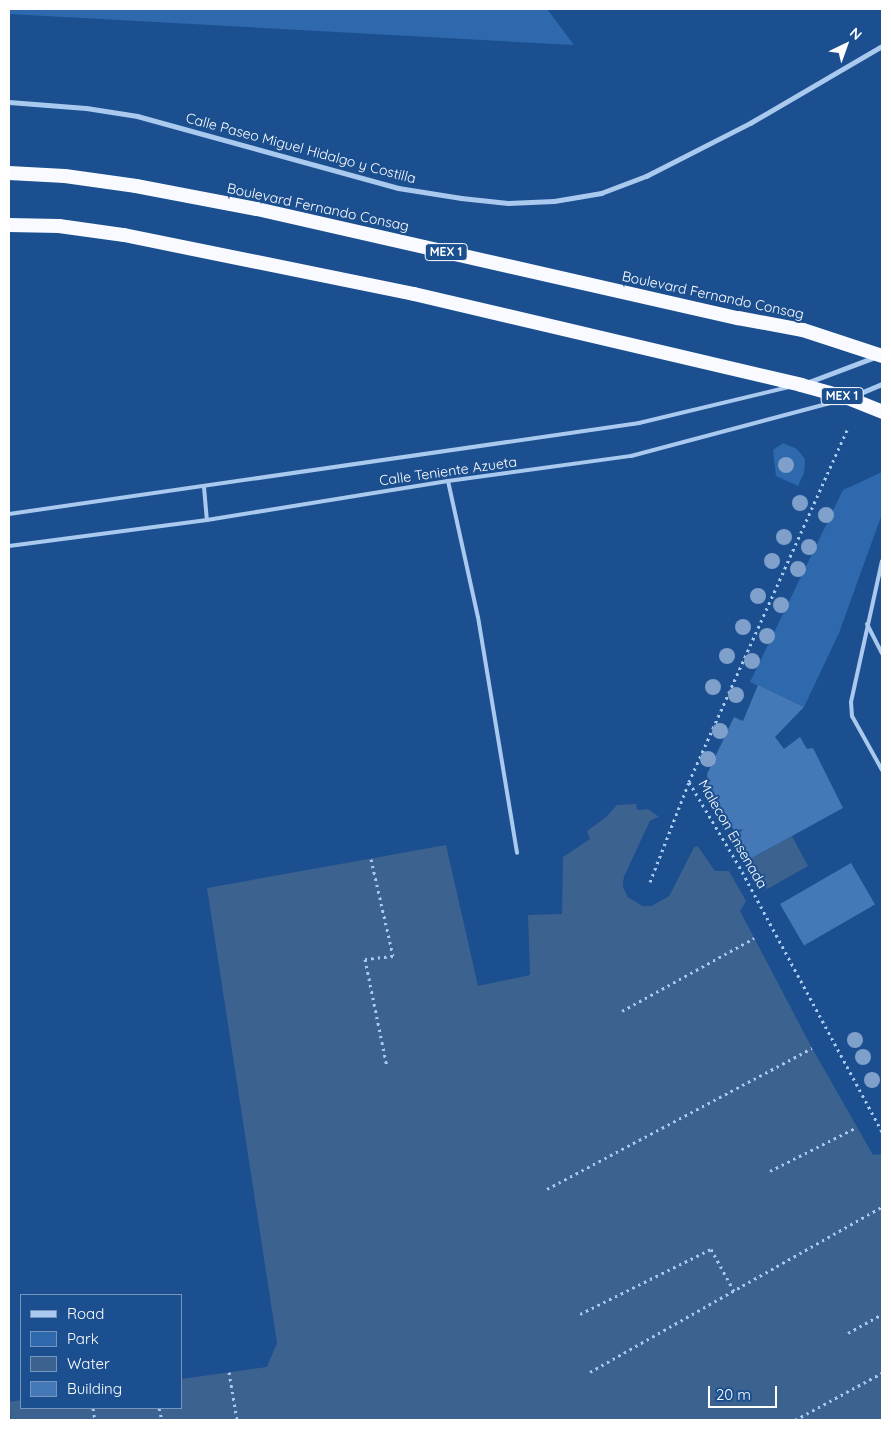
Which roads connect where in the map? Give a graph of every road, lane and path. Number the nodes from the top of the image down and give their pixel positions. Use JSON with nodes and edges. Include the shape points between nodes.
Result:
{"nodes":[{"id":1,"x":882,"y":46,"type":"edge"},
{"id":2,"x":9,"y":102,"type":"edge"},
{"id":3,"x":9,"y":173,"type":"edge"},
{"id":4,"x":9,"y":225,"type":"edge"},
{"id":5,"x":881,"y":355,"type":"edge"},
{"id":6,"x":801,"y":384,"type":"junction"},
{"id":7,"x":882,"y":384,"type":"edge"},
{"id":8,"x":848,"y":398,"type":"junction"},
{"id":9,"x":882,"y":412,"type":"edge"},
{"id":10,"x":847,"y":430,"type":"dead end"},
{"id":11,"x":448,"y":481,"type":"junction"},
{"id":12,"x":204,"y":487,"type":"junction"},
{"id":13,"x":9,"y":514,"type":"edge"},
{"id":14,"x":207,"y":520,"type":"junction"},
{"id":15,"x":9,"y":546,"type":"edge"},
{"id":16,"x":882,"y":561,"type":"edge"},
{"id":17,"x":867,"y":624,"type":"junction"},
{"id":18,"x":882,"y":654,"type":"edge"},
{"id":19,"x":882,"y":770,"type":"edge"},
{"id":20,"x":689,"y":782,"type":"junction"},
{"id":21,"x":517,"y":853,"type":"dead end"},
{"id":22,"x":371,"y":859,"type":"dead end"},
{"id":23,"x":650,"y":882,"type":"dead end"},
{"id":24,"x":754,"y":938,"type":"dead end"},
{"id":25,"x":622,"y":1011,"type":"dead end"},
{"id":26,"x":812,"y":1048,"type":"dead end"},
{"id":27,"x":387,"y":1067,"type":"dead end"},
{"id":28,"x":857,"y":1126,"type":"dead end"},
{"id":29,"x":882,"y":1132,"type":"edge"},
{"id":30,"x":770,"y":1171,"type":"dead end"},
{"id":31,"x":547,"y":1189,"type":"dead end"},
{"id":32,"x":882,"y":1208,"type":"edge"},
{"id":33,"x":734,"y":1291,"type":"junction"},
{"id":34,"x":580,"y":1314,"type":"dead end"},
{"id":35,"x":882,"y":1314,"type":"edge"},
{"id":36,"x":848,"y":1333,"type":"dead end"},
{"id":37,"x":229,"y":1372,"type":"dead end"},
{"id":38,"x":590,"y":1372,"type":"dead end"},
{"id":39,"x":882,"y":1373,"type":"edge"},
{"id":40,"x":237,"y":1420,"type":"edge"},
{"id":41,"x":795,"y":1420,"type":"edge"}],
"edges":[{"from":1,"to":2,"type":"street","name":"Calle Paseo Miguel Hidalgo y Costilla","via":[[750,123],[646,176],[601,193],[508,203],[398,188],[137,116]]},
{"from":3,"to":5,"type":"highway","name":"Boulevard Fernando Consag","number":"MEX 1","via":[[65,176],[136,186],[257,210],[803,330]]},
{"from":4,"to":6,"type":"highway","number":"MEX 1","via":[[59,226],[124,235],[238,257],[601,336]]},
{"from":5,"to":6,"type":"street","name":"Calle Teniente Azueta"},
{"from":6,"to":8,"type":"highway","number":"MEX 1"},
{"from":6,"to":12,"type":"lane","name":"Calle Teniente Azueta","via":[[639,423]]},
{"from":7,"to":8,"type":"street","name":"Calle Teniente Azueta"},
{"from":8,"to":9,"type":"highway","number":"MEX 1"},
{"from":8,"to":11,"type":"lane","name":"Calle Teniente Azueta","via":[[631,456]]},
{"from":10,"to":20,"type":"path","name":"Malecon Ensenada"},
{"from":11,"to":14,"type":"lane","name":"Calle Teniente Azueta"},
{"from":11,"to":21,"type":"lane","via":[[478,617]]},
{"from":12,"to":13,"type":"lane","name":"Calle Teniente Azueta"},
{"from":12,"to":14,"type":"lane"},
{"from":14,"to":15,"type":"lane","name":"Calle Teniente Azueta"},
{"from":16,"to":17,"type":"lane"},
{"from":17,"to":18,"type":"lane"},
{"from":17,"to":19,"type":"lane","via":[[851,702],[852,716]]},
{"from":20,"to":23,"type":"path"},
{"from":20,"to":29,"type":"path","name":"Malecon Ensenada","via":[[739,866]]},
{"from":22,"to":27,"type":"path","via":[[393,956],[365,959]]},
{"from":24,"to":25,"type":"path"},
{"from":26,"to":31,"type":"path"},
{"from":28,"to":30,"type":"path"},
{"from":32,"to":33,"type":"path"},
{"from":33,"to":34,"type":"path","via":[[711,1249]]},
{"from":33,"to":38,"type":"path"},
{"from":35,"to":36,"type":"path"},
{"from":37,"to":40,"type":"path"},
{"from":39,"to":41,"type":"path"}]}
